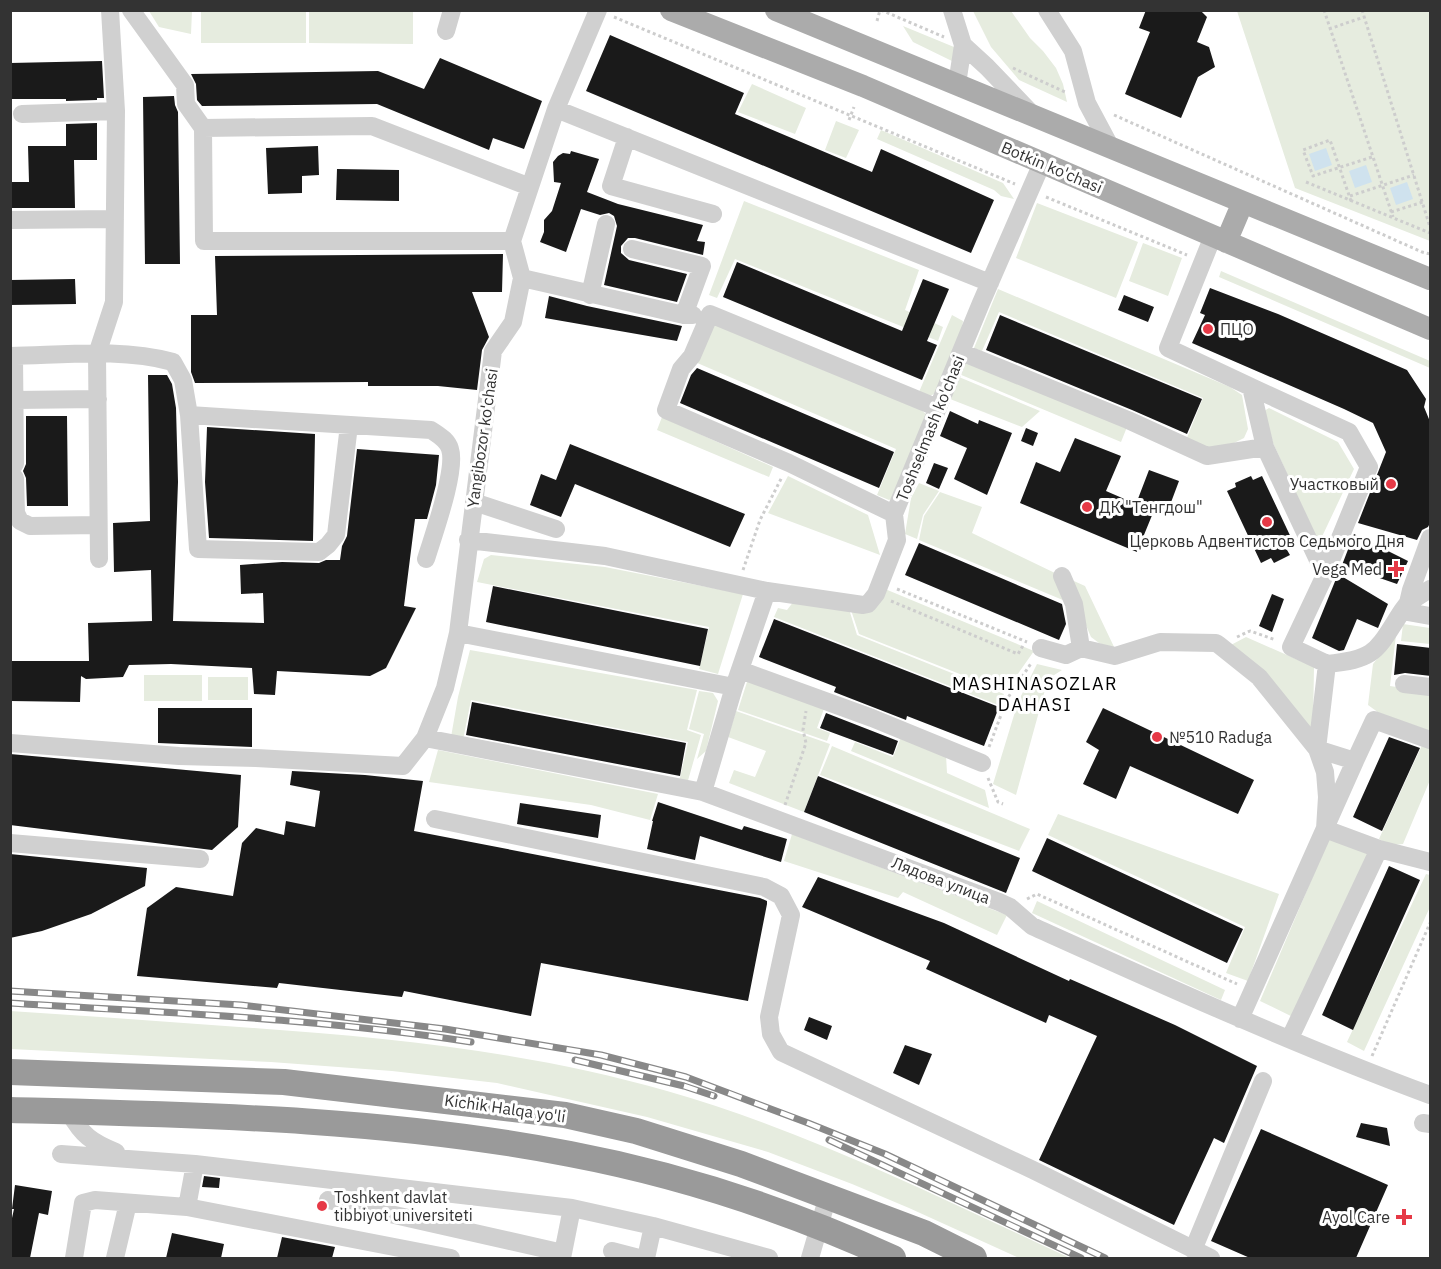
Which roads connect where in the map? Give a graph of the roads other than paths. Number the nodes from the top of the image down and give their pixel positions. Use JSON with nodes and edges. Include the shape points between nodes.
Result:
{"nodes":[{"id":1,"x":110,"y":10,"type":"edge"},
{"id":2,"x":131,"y":10,"type":"edge"},
{"id":3,"x":452,"y":10,"type":"edge"},
{"id":4,"x":671,"y":10,"type":"edge"},
{"id":5,"x":776,"y":10,"type":"edge"},
{"id":6,"x":952,"y":10,"type":"edge"},
{"id":7,"x":1047,"y":10,"type":"edge"},
{"id":8,"x":604,"y":13,"type":"edge"},
{"id":9,"x":446,"y":31,"type":"dead end"},
{"id":10,"x":963,"y":45,"type":"junction"},
{"id":11,"x":957,"y":84,"type":"junction"},
{"id":12,"x":556,"y":110,"type":"junction"},
{"id":13,"x":116,"y":111,"type":"junction"},
{"id":14,"x":22,"y":114,"type":"dead end"},
{"id":15,"x":1034,"y":116,"type":"junction"},
{"id":16,"x":203,"y":128,"type":"junction"},
{"id":17,"x":627,"y":138,"type":"junction"},
{"id":18,"x":1111,"y":148,"type":"junction"},
{"id":19,"x":1042,"y":163,"type":"junction"},
{"id":20,"x":530,"y":187,"type":"junction"},
{"id":21,"x":1243,"y":202,"type":"junction"},
{"id":22,"x":713,"y":214,"type":"dead end"},
{"id":23,"x":10,"y":219,"type":"edge"},
{"id":24,"x":115,"y":219,"type":"junction"},
{"id":25,"x":606,"y":224,"type":"dead end"},
{"id":26,"x":1220,"y":239,"type":"junction"},
{"id":27,"x":512,"y":241,"type":"junction"},
{"id":28,"x":632,"y":249,"type":"dead end"},
{"id":29,"x":1426,"y":272,"type":"edge"},
{"id":30,"x":522,"y":278,"type":"junction"},
{"id":31,"x":990,"y":283,"type":"junction"},
{"id":32,"x":590,"y":295,"type":"junction"},
{"id":33,"x":1431,"y":329,"type":"edge"},
{"id":34,"x":961,"y":352,"type":"junction"},
{"id":35,"x":97,"y":354,"type":"junction"},
{"id":36,"x":12,"y":356,"type":"edge"},
{"id":37,"x":1251,"y":387,"type":"junction"},
{"id":38,"x":98,"y":399,"type":"junction"},
{"id":39,"x":15,"y":400,"type":"junction"},
{"id":40,"x":938,"y":408,"type":"junction"},
{"id":41,"x":189,"y":415,"type":"junction"},
{"id":42,"x":349,"y":425,"type":"junction"},
{"id":43,"x":1265,"y":447,"type":"junction"},
{"id":44,"x":474,"y":502,"type":"junction"},
{"id":45,"x":894,"y":514,"type":"junction"},
{"id":46,"x":98,"y":525,"type":"junction"},
{"id":47,"x":556,"y":529,"type":"dead end"},
{"id":48,"x":1431,"y":538,"type":"edge"},
{"id":49,"x":468,"y":540,"type":"junction"},
{"id":50,"x":99,"y":559,"type":"dead end"},
{"id":51,"x":426,"y":559,"type":"dead end"},
{"id":52,"x":1325,"y":575,"type":"junction"},
{"id":53,"x":1062,"y":576,"type":"dead end"},
{"id":54,"x":1431,"y":589,"type":"edge"},
{"id":55,"x":767,"y":591,"type":"junction"},
{"id":56,"x":1405,"y":607,"type":"junction"},
{"id":57,"x":1431,"y":616,"type":"edge"},
{"id":58,"x":458,"y":633,"type":"junction"},
{"id":59,"x":1034,"y":644,"type":"road end"},
{"id":60,"x":1081,"y":648,"type":"junction"},
{"id":61,"x":1327,"y":664,"type":"junction"},
{"id":62,"x":740,"y":670,"type":"junction"},
{"id":63,"x":1404,"y":684,"type":"dead end"},
{"id":64,"x":734,"y":687,"type":"junction"},
{"id":65,"x":1431,"y":687,"type":"edge"},
{"id":66,"x":424,"y":738,"type":"junction"},
{"id":67,"x":1431,"y":740,"type":"edge"},
{"id":68,"x":10,"y":743,"type":"edge"},
{"id":69,"x":1317,"y":749,"type":"junction"},
{"id":70,"x":1355,"y":761,"type":"junction"},
{"id":71,"x":982,"y":763,"type":"road end"},
{"id":72,"x":703,"y":792,"type":"junction"},
{"id":73,"x":435,"y":819,"type":"dead end"},
{"id":74,"x":1325,"y":829,"type":"junction"},
{"id":75,"x":10,"y":843,"type":"edge"},
{"id":76,"x":1379,"y":849,"type":"junction"},
{"id":77,"x":200,"y":860,"type":"dead end"},
{"id":78,"x":1431,"y":862,"type":"edge"},
{"id":79,"x":1240,"y":1019,"type":"junction"},
{"id":80,"x":1290,"y":1038,"type":"junction"},
{"id":81,"x":10,"y":1072,"type":"edge"},
{"id":82,"x":1263,"y":1081,"type":"dead end"},
{"id":83,"x":1431,"y":1095,"type":"edge"},
{"id":84,"x":10,"y":1110,"type":"edge"},
{"id":85,"x":69,"y":1112,"type":"junction"},
{"id":86,"x":61,"y":1154,"type":"dead end"},
{"id":87,"x":130,"y":1158,"type":"junction"},
{"id":88,"x":195,"y":1164,"type":"junction"},
{"id":89,"x":828,"y":1196,"type":"junction"},
{"id":90,"x":328,"y":1200,"type":"dead end"},
{"id":91,"x":128,"y":1203,"type":"junction"},
{"id":92,"x":187,"y":1208,"type":"junction"},
{"id":93,"x":572,"y":1208,"type":"junction"},
{"id":94,"x":653,"y":1226,"type":"junction"},
{"id":95,"x":819,"y":1226,"type":"junction"},
{"id":96,"x":1193,"y":1250,"type":"junction"},
{"id":97,"x":612,"y":1251,"type":"dead end"},
{"id":98,"x":563,"y":1256,"type":"edge"},
{"id":99,"x":74,"y":1258,"type":"edge"},
{"id":100,"x":115,"y":1258,"type":"edge"},
{"id":101,"x":452,"y":1258,"type":"edge"},
{"id":102,"x":639,"y":1258,"type":"edge"},
{"id":103,"x":646,"y":1258,"type":"edge"},
{"id":104,"x":769,"y":1258,"type":"edge"},
{"id":105,"x":810,"y":1258,"type":"edge"},
{"id":106,"x":893,"y":1258,"type":"edge"},
{"id":107,"x":974,"y":1258,"type":"edge"},
{"id":108,"x":1210,"y":1258,"type":"edge"}],
"edges":[{"from":1,"to":13,"type":"street"},
{"from":2,"to":16,"type":"street","via":[[185,86],[186,104]]},
{"from":3,"to":9,"type":"street"},
{"from":4,"to":19,"type":"main road","name":"Botkin ko'chasi"},
{"from":5,"to":11,"type":"main road"},
{"from":6,"to":10,"type":"street"},
{"from":7,"to":18,"type":"street","via":[[1073,51],[1087,103]]},
{"from":8,"to":12,"type":"street"},
{"from":10,"to":11,"type":"street"},
{"from":10,"to":15,"type":"street"},
{"from":11,"to":15,"type":"main road"},
{"from":12,"to":17,"type":"street"},
{"from":12,"to":20,"type":"street"},
{"from":13,"to":14,"type":"street"},
{"from":13,"to":24,"type":"street"},
{"from":15,"to":18,"type":"main road"},
{"from":16,"to":20,"type":"street","via":[[372,126]]},
{"from":16,"to":27,"type":"street","via":[[204,241]]},
{"from":17,"to":22,"type":"street","via":[[611,186]]},
{"from":17,"to":31,"type":"street"},
{"from":18,"to":21,"type":"main road"},
{"from":19,"to":26,"type":"main road","name":"Botkin ko'chasi"},
{"from":19,"to":31,"type":"street","name":"Toshselmash ko'chasi"},
{"from":20,"to":27,"type":"street"},
{"from":21,"to":26,"type":"main road"},
{"from":21,"to":29,"type":"main road"},
{"from":23,"to":24,"type":"street"},
{"from":24,"to":35,"type":"street","via":[[114,302]]},
{"from":25,"to":32,"type":"street"},
{"from":26,"to":33,"type":"main road","name":"Botkin ko'chasi"},
{"from":26,"to":37,"type":"street","via":[[1203,262],[1167,348]]},
{"from":27,"to":30,"type":"street","name":"Yangibozor ko'chasi"},
{"from":28,"to":32,"type":"street","via":[[702,266],[688,315]]},
{"from":30,"to":32,"type":"street"},
{"from":30,"to":44,"type":"street","name":"Yangibozor ko'chasi","via":[[513,322],[494,351]]},
{"from":31,"to":34,"type":"street","name":"Toshselmash ko'chasi"},
{"from":34,"to":40,"type":"street","name":"Toshselmash ko'chasi"},
{"from":34,"to":43,"type":"street","via":[[1207,456]]},
{"from":35,"to":36,"type":"street"},
{"from":35,"to":38,"type":"street"},
{"from":35,"to":41,"type":"street","via":[[173,362],[183,380]]},
{"from":36,"to":39,"type":"street"},
{"from":37,"to":43,"type":"street"},
{"from":37,"to":52,"type":"street","via":[[1349,432],[1369,467]]},
{"from":38,"to":39,"type":"street"},
{"from":38,"to":46,"type":"street"},
{"from":39,"to":46,"type":"street","via":[[16,513],[20,521],[30,526]]},
{"from":40,"to":45,"type":"street","name":"Toshselmash ko'chasi"},
{"from":40,"to":45,"type":"street","via":[[710,314],[692,356],[681,369],[666,410]]},
{"from":41,"to":42,"type":"street"},
{"from":41,"to":42,"type":"street","via":[[198,549],[319,552],[328,545],[336,535]]},
{"from":42,"to":51,"type":"street","via":[[431,430],[444,438],[450,450],[450,473]]},
{"from":43,"to":52,"type":"street"},
{"from":44,"to":47,"type":"street"},
{"from":44,"to":49,"type":"street","name":"Yangibozor ko'chasi"},
{"from":45,"to":55,"type":"street","name":"Toshselmash ko'chasi","via":[[897,540],[868,604]]},
{"from":46,"to":50,"type":"street"},
{"from":48,"to":56,"type":"street"},
{"from":49,"to":55,"type":"street","via":[[604,556]]},
{"from":49,"to":58,"type":"street","name":"Yangibozor ko'chasi"},
{"from":52,"to":61,"type":"street","via":[[1291,647]]},
{"from":53,"to":60,"type":"street","via":[[1074,604]]},
{"from":54,"to":56,"type":"street"},
{"from":55,"to":62,"type":"street"},
{"from":56,"to":57,"type":"street"},
{"from":56,"to":61,"type":"street","via":[[1378,648],[1366,657]]},
{"from":58,"to":64,"type":"street"},
{"from":58,"to":66,"type":"street","name":"Yangibozor ko'chasi","via":[[445,688]]},
{"from":59,"to":60,"type":"street","via":[[1066,655]]},
{"from":60,"to":69,"type":"street","via":[[1115,656],[1160,642],[1216,643],[1259,678]]},
{"from":61,"to":69,"type":"street"},
{"from":62,"to":64,"type":"street"},
{"from":62,"to":71,"type":"street"},
{"from":63,"to":65,"type":"street"},
{"from":64,"to":72,"type":"street"},
{"from":66,"to":68,"type":"street","name":"Yangibozor ko'chasi","via":[[403,766],[179,756]]},
{"from":66,"to":72,"type":"street","name":"Лядова улица"},
{"from":67,"to":70,"type":"street","via":[[1374,720]]},
{"from":69,"to":70,"type":"street"},
{"from":69,"to":74,"type":"street","via":[[1325,772]]},
{"from":70,"to":74,"type":"street"},
{"from":72,"to":79,"type":"street","name":"Лядова улица","via":[[1010,907],[1032,926]]},
{"from":73,"to":96,"type":"street","via":[[764,887],[781,896],[791,915],[769,1017],[771,1035],[781,1052]]},
{"from":74,"to":76,"type":"street"},
{"from":74,"to":79,"type":"street"},
{"from":75,"to":77,"type":"street"},
{"from":76,"to":78,"type":"street"},
{"from":76,"to":80,"type":"street"},
{"from":79,"to":80,"type":"street","name":"Лядова улица"},
{"from":80,"to":83,"type":"street","name":"Лядова улица"},
{"from":81,"to":89,"type":"highway","name":"Kichik Halqa yo'li","via":[[284,1082],[565,1115],[636,1131]]},
{"from":82,"to":96,"type":"street"},
{"from":84,"to":85,"type":"highway","name":"Kichik Halqa yo'li"},
{"from":85,"to":87,"type":"street","via":[[94,1143]]},
{"from":85,"to":95,"type":"highway","name":"Kichik Halqa yo'li","via":[[291,1120],[497,1142],[570,1154],[675,1179]]},
{"from":86,"to":87,"type":"street"},
{"from":87,"to":88,"type":"street"},
{"from":88,"to":92,"type":"street"},
{"from":88,"to":93,"type":"street"},
{"from":89,"to":95,"type":"street"},
{"from":89,"to":107,"type":"highway","name":"Kichik Halqa yo'li","via":[[924,1233]]},
{"from":90,"to":98,"type":"street"},
{"from":91,"to":92,"type":"street"},
{"from":91,"to":99,"type":"street","via":[[83,1203]]},
{"from":91,"to":100,"type":"street"},
{"from":92,"to":101,"type":"street"},
{"from":93,"to":94,"type":"street"},
{"from":93,"to":98,"type":"street"},
{"from":94,"to":103,"type":"street"},
{"from":94,"to":104,"type":"street"},
{"from":95,"to":105,"type":"street"},
{"from":95,"to":106,"type":"highway","name":"Kichik Halqa yo'li"},
{"from":96,"to":108,"type":"street"},
{"from":97,"to":102,"type":"street"}]}
